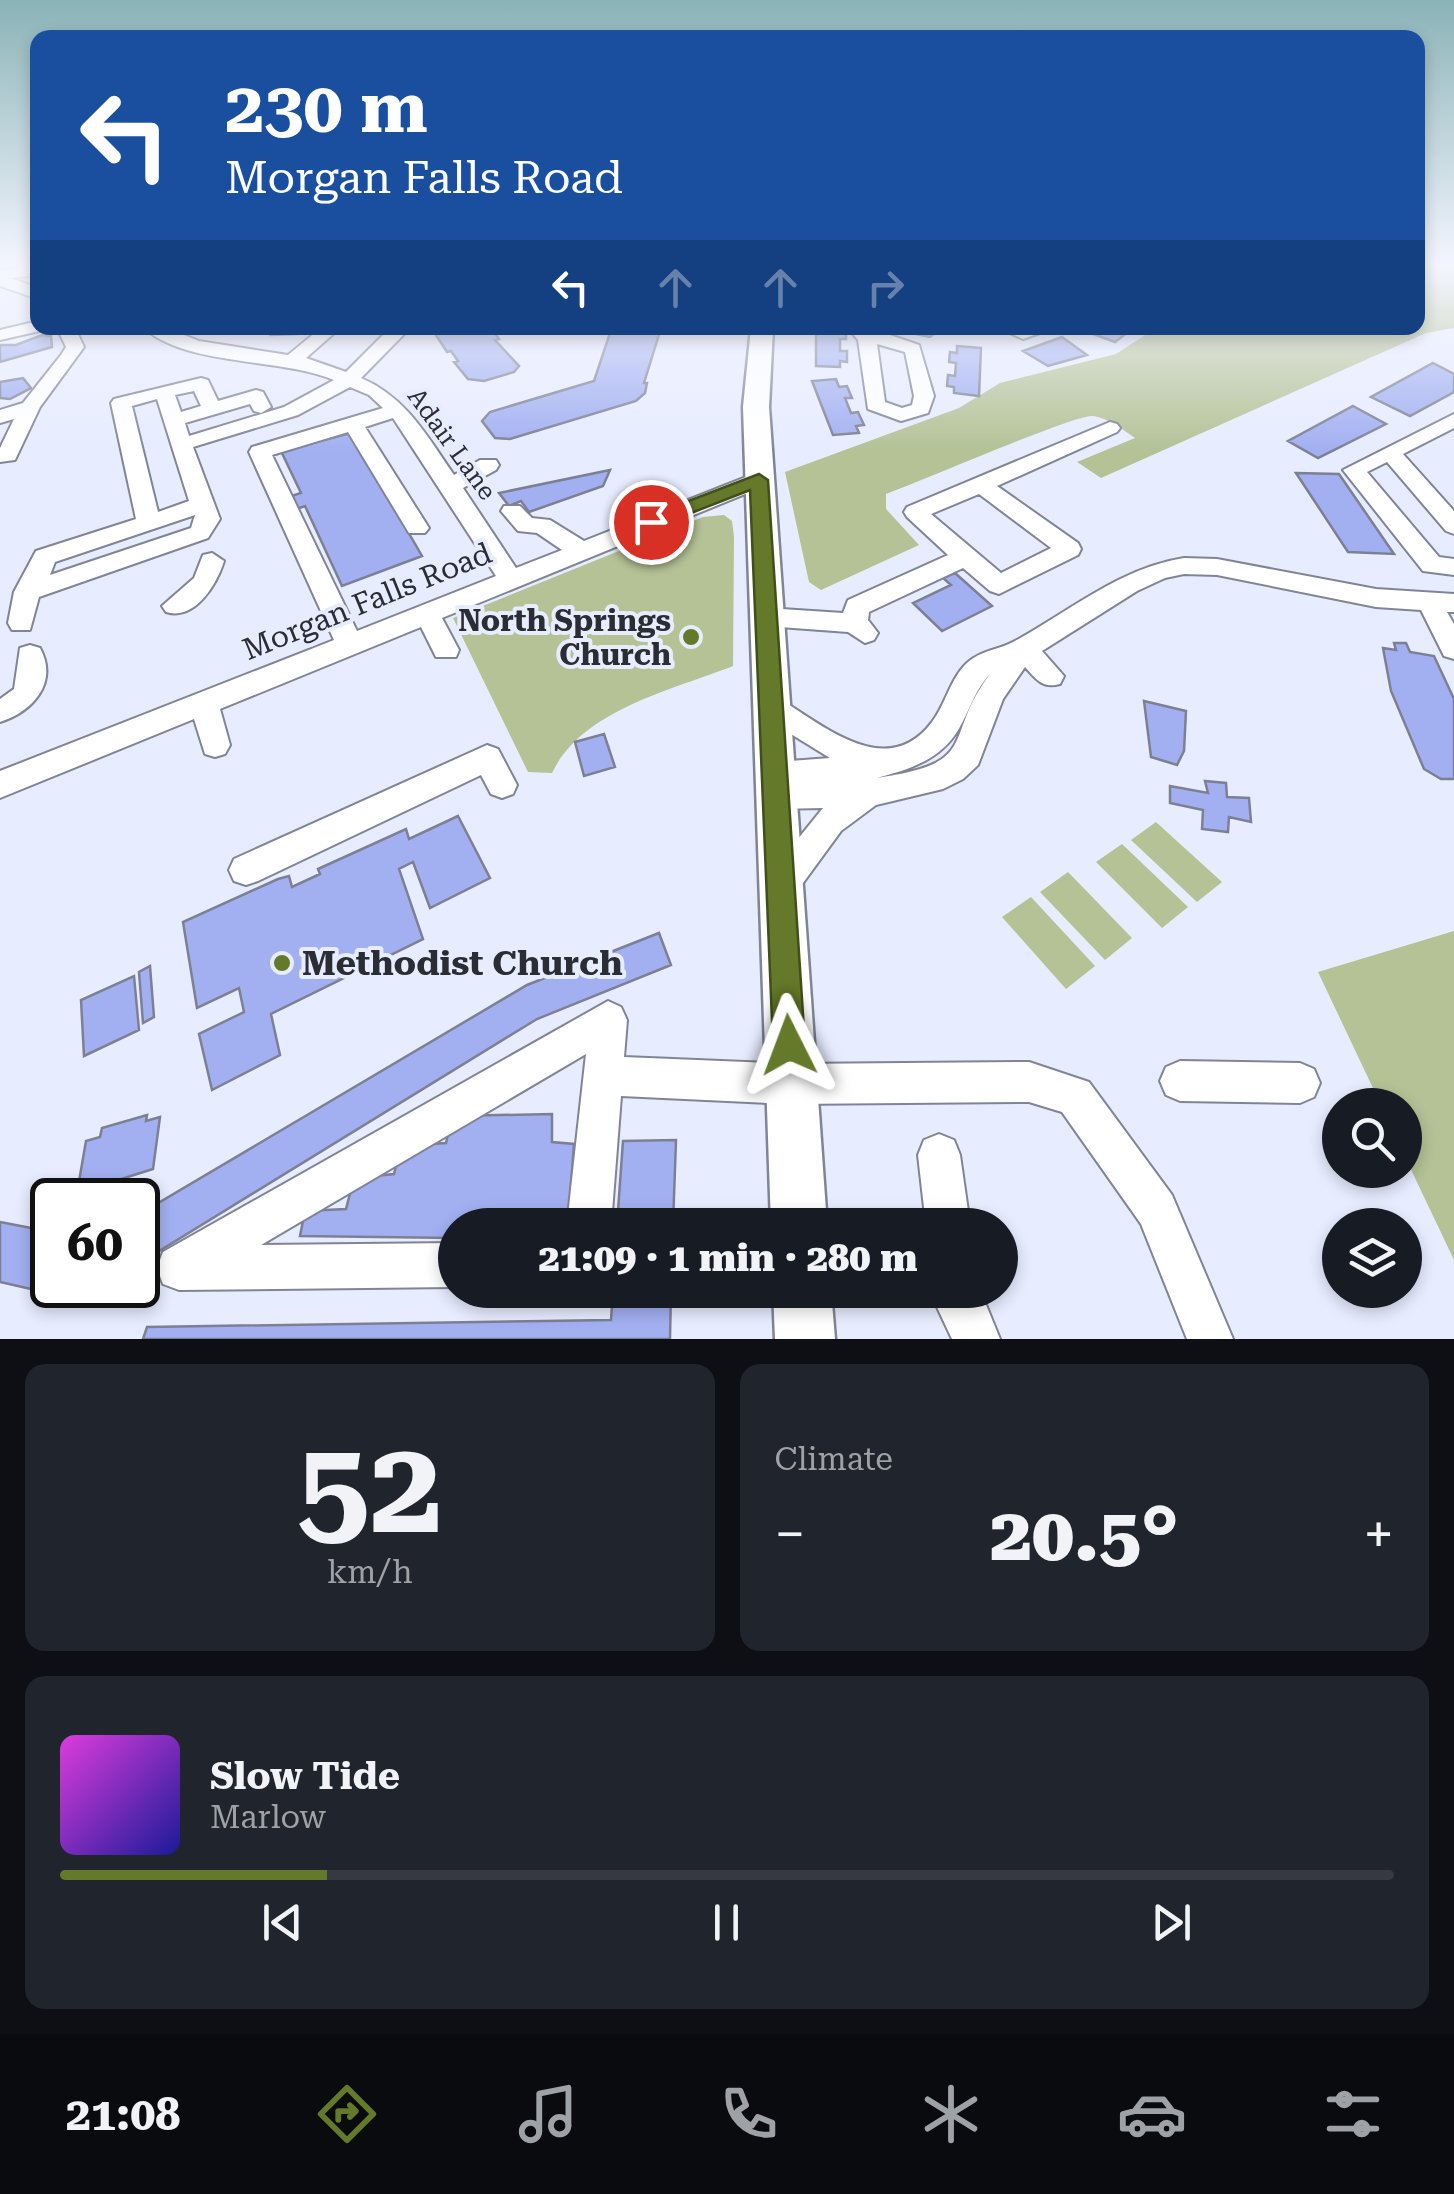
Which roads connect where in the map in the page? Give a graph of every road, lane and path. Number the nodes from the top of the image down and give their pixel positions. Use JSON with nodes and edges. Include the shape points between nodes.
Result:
{"nodes":[{"id":1,"x":30,"y":328,"type":"edge"},
{"id":2,"x":0,"y":335,"type":"edge"},
{"id":3,"x":69,"y":335,"type":"edge"},
{"id":4,"x":172,"y":335,"type":"edge"},
{"id":5,"x":323,"y":335,"type":"edge"},
{"id":6,"x":393,"y":335,"type":"edge"},
{"id":7,"x":761,"y":335,"type":"edge"},
{"id":8,"x":292,"y":361,"type":"junction"},
{"id":9,"x":351,"y":378,"type":"junction"},
{"id":10,"x":164,"y":391,"type":"junction"},
{"id":11,"x":30,"y":407,"type":"junction"},
{"id":12,"x":398,"y":410,"type":"junction"},
{"id":13,"x":0,"y":417,"type":"edge"},
{"id":14,"x":219,"y":420,"type":"junction"},
{"id":15,"x":1454,"y":420,"type":"edge"},
{"id":16,"x":353,"y":424,"type":"junction"},
{"id":17,"x":1110,"y":428,"type":"dead end"},
{"id":18,"x":178,"y":432,"type":"junction"},
{"id":19,"x":1392,"y":454,"type":"junction"},
{"id":20,"x":4,"y":455,"type":"edge"},
{"id":21,"x":488,"y":465,"type":"dead end"},
{"id":22,"x":759,"y":480,"type":"junction"},
{"id":23,"x":981,"y":485,"type":"junction"},
{"id":24,"x":450,"y":486,"type":"junction"},
{"id":25,"x":202,"y":505,"type":"junction"},
{"id":26,"x":512,"y":511,"type":"dead end"},
{"id":27,"x":149,"y":523,"type":"junction"},
{"id":28,"x":1454,"y":526,"type":"edge"},
{"id":29,"x":416,"y":528,"type":"dead end"},
{"id":30,"x":580,"y":550,"type":"junction"},
{"id":31,"x":966,"y":557,"type":"junction"},
{"id":32,"x":212,"y":561,"type":"dead end"},
{"id":33,"x":1454,"y":567,"type":"edge"},
{"id":34,"x":510,"y":578,"type":"junction"},
{"id":35,"x":27,"y":592,"type":"junction"},
{"id":36,"x":1442,"y":603,"type":"edge"},
{"id":37,"x":175,"y":606,"type":"dead end"},
{"id":38,"x":426,"y":612,"type":"junction"},
{"id":39,"x":766,"y":618,"type":"junction"},
{"id":40,"x":20,"y":624,"type":"dead end"},
{"id":41,"x":349,"y":644,"type":"junction"},
{"id":42,"x":1454,"y":649,"type":"edge"},
{"id":43,"x":446,"y":650,"type":"dead end"},
{"id":44,"x":1021,"y":651,"type":"junction"},
{"id":45,"x":30,"y":654,"type":"dead end"},
{"id":46,"x":1050,"y":676,"type":"dead end"},
{"id":47,"x":204,"y":702,"type":"junction"},
{"id":48,"x":770,"y":707,"type":"junction"},
{"id":49,"x":0,"y":712,"type":"edge"},
{"id":50,"x":215,"y":745,"type":"dead end"},
{"id":51,"x":872,"y":778,"type":"junction"},
{"id":52,"x":502,"y":784,"type":"dead end"},
{"id":53,"x":774,"y":784,"type":"junction"},
{"id":54,"x":0,"y":785,"type":"edge"},
{"id":55,"x":246,"y":870,"type":"dead end"},
{"id":56,"x":780,"y":888,"type":"junction"},
{"id":57,"x":602,"y":1076,"type":"junction"},
{"id":58,"x":1180,"y":1081,"type":"dead end"},
{"id":59,"x":1300,"y":1083,"type":"dead end"},
{"id":60,"x":791,"y":1084,"type":"junction"},
{"id":61,"x":938,"y":1155,"type":"dead end"},
{"id":62,"x":590,"y":1208,"type":"edge"},
{"id":63,"x":797,"y":1208,"type":"edge"},
{"id":64,"x":946,"y":1208,"type":"edge"},
{"id":65,"x":438,"y":1265,"type":"edge"},
{"id":66,"x":803,"y":1308,"type":"edge"},
{"id":67,"x":961,"y":1308,"type":"edge"},
{"id":68,"x":805,"y":1339,"type":"edge"},
{"id":69,"x":977,"y":1339,"type":"edge"},
{"id":70,"x":1210,"y":1339,"type":"edge"}],
"edges":[{"from":1,"to":2,"type":"street"},
{"from":3,"to":11,"type":"street","via":[[75,348],[66,366],[43,384]]},
{"from":4,"to":8,"type":"street","name":"Adair Lane","via":[[206,348]]},
{"from":5,"to":8,"type":"street"},
{"from":6,"to":9,"type":"street"},
{"from":7,"to":22,"type":"main road"},
{"from":8,"to":9,"type":"street","name":"Adair Lane"},
{"from":9,"to":12,"type":"street","name":"Adair Lane"},
{"from":9,"to":14,"type":"street","via":[[262,414]]},
{"from":10,"to":14,"type":"street","via":[[200,384]]},
{"from":10,"to":18,"type":"street"},
{"from":10,"to":27,"type":"street","via":[[121,403]]},
{"from":11,"to":13,"type":"street"},
{"from":11,"to":20,"type":"street"},
{"from":12,"to":16,"type":"street"},
{"from":12,"to":24,"type":"street","name":"Adair Lane"},
{"from":14,"to":18,"type":"street"},
{"from":15,"to":19,"type":"street"},
{"from":16,"to":29,"type":"street"},
{"from":16,"to":41,"type":"street","via":[[260,452]]},
{"from":17,"to":23,"type":"street"},
{"from":18,"to":25,"type":"street"},
{"from":19,"to":28,"type":"street"},
{"from":19,"to":33,"type":"street","via":[[1354,470],[1432,565]]},
{"from":21,"to":24,"type":"street"},
{"from":22,"to":30,"type":"street","name":"Morgan Falls Road"},
{"from":22,"to":39,"type":"main road"},
{"from":23,"to":31,"type":"street","via":[[914,512]]},
{"from":23,"to":31,"type":"street","via":[[1069,550],[999,585]]},
{"from":24,"to":34,"type":"street","name":"Adair Lane"},
{"from":25,"to":27,"type":"street"},
{"from":25,"to":35,"type":"street","via":[[208,519],[200,534]]},
{"from":26,"to":30,"type":"street","via":[[526,526],[542,524]]},
{"from":27,"to":35,"type":"street","via":[[45,557]]},
{"from":30,"to":34,"type":"street","name":"Morgan Falls Road"},
{"from":31,"to":39,"type":"street","via":[[857,608],[861,629]]},
{"from":32,"to":37,"type":"street","via":[[205,583]]},
{"from":34,"to":38,"type":"street","name":"Morgan Falls Road"},
{"from":35,"to":40,"type":"street","via":[[20,600]]},
{"from":36,"to":42,"type":"street"},
{"from":36,"to":44,"type":"street","via":[[1376,598],[1201,565],[1160,570]]},
{"from":38,"to":41,"type":"street","name":"Morgan Falls Road"},
{"from":38,"to":43,"type":"street"},
{"from":39,"to":48,"type":"main road"},
{"from":41,"to":47,"type":"street","name":"Morgan Falls Road"},
{"from":44,"to":46,"type":"street"},
{"from":44,"to":51,"type":"street","via":[[997,682],[967,758],[924,784]]},
{"from":45,"to":49,"type":"street","via":[[24,700]]},
{"from":47,"to":50,"type":"street"},
{"from":47,"to":54,"type":"street","name":"Morgan Falls Road"},
{"from":48,"to":51,"type":"street"},
{"from":48,"to":53,"type":"main road"},
{"from":51,"to":53,"type":"street"},
{"from":51,"to":56,"type":"street"},
{"from":52,"to":55,"type":"street","via":[[487,758]]},
{"from":53,"to":56,"type":"main road"},
{"from":56,"to":60,"type":"main road"},
{"from":57,"to":60,"type":"street"},
{"from":57,"to":62,"type":"street"},
{"from":57,"to":65,"type":"street","via":[[608,1020],[179,1268]]},
{"from":58,"to":59,"type":"street"},
{"from":60,"to":63,"type":"main road"},
{"from":60,"to":70,"type":"street","via":[[1029,1082],[1075,1096],[1156,1210]]},
{"from":61,"to":64,"type":"street"},
{"from":66,"to":68,"type":"main road"},
{"from":67,"to":69,"type":"street"}]}
